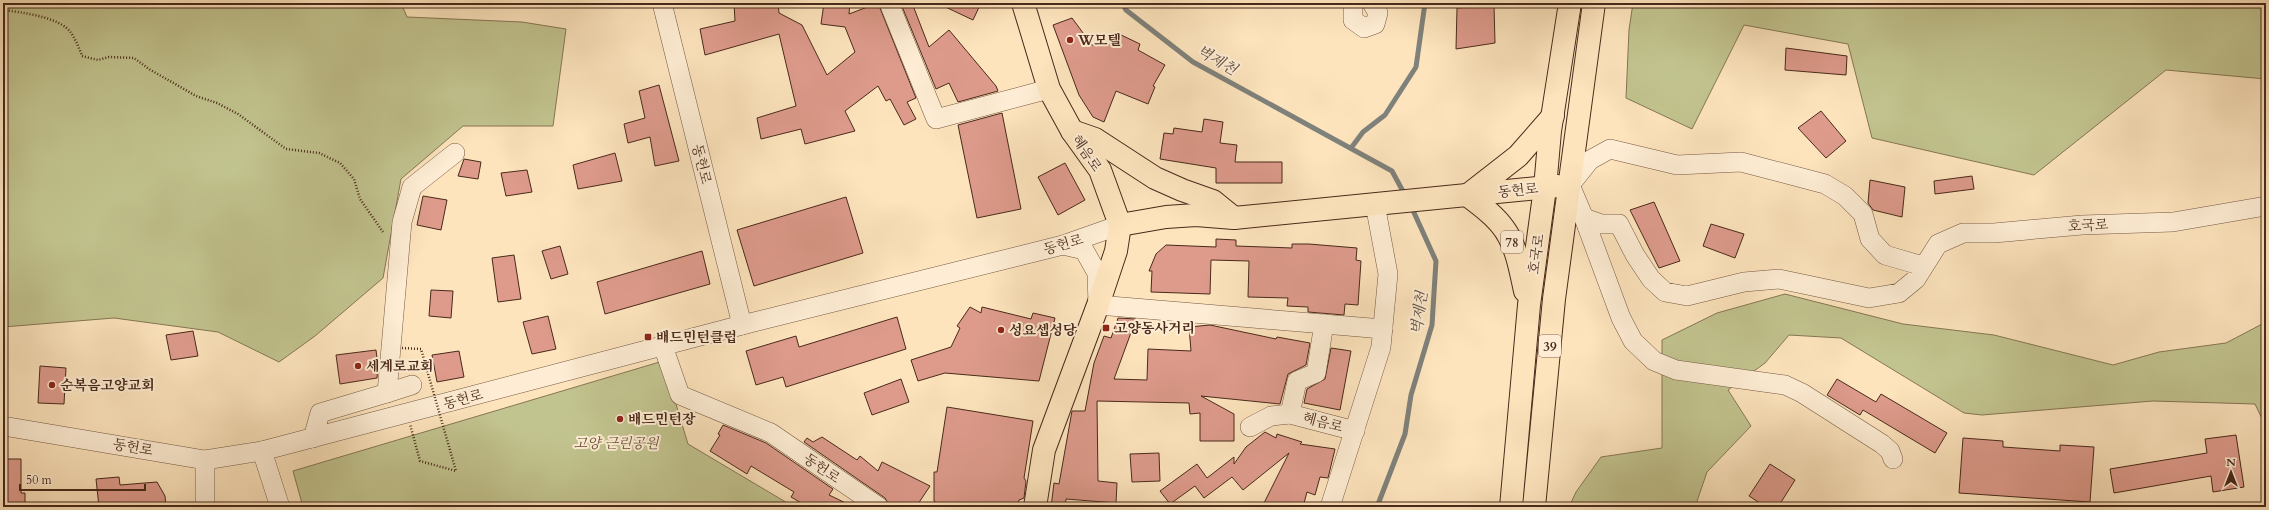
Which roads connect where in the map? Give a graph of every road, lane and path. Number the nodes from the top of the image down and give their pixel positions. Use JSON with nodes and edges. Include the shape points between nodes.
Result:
{"nodes":[{"id":1,"x":662,"y":3,"type":"edge"},
{"id":2,"x":890,"y":3,"type":"edge"},
{"id":3,"x":1023,"y":3,"type":"edge"},
{"id":4,"x":1353,"y":3,"type":"edge"},
{"id":5,"x":1372,"y":3,"type":"edge"},
{"id":6,"x":1570,"y":3,"type":"edge"},
{"id":7,"x":1594,"y":3,"type":"edge"},
{"id":8,"x":3,"y":10,"type":"edge"},
{"id":9,"x":1049,"y":89,"type":"junction"},
{"id":10,"x":1553,"y":116,"type":"junction"},
{"id":11,"x":1072,"y":131,"type":"junction"},
{"id":12,"x":455,"y":153,"type":"dead end"},
{"id":13,"x":1570,"y":185,"type":"junction"},
{"id":14,"x":1545,"y":188,"type":"junction"},
{"id":15,"x":1467,"y":195,"type":"junction"},
{"id":16,"x":1382,"y":203,"type":"junction"},
{"id":17,"x":2266,"y":206,"type":"edge"},
{"id":18,"x":1234,"y":218,"type":"junction"},
{"id":19,"x":1584,"y":218,"type":"junction"},
{"id":20,"x":1120,"y":226,"type":"junction"},
{"id":21,"x":1063,"y":245,"type":"junction"},
{"id":22,"x":401,"y":251,"type":"junction"},
{"id":23,"x":1923,"y":266,"type":"junction"},
{"id":24,"x":1098,"y":305,"type":"junction"},
{"id":25,"x":1529,"y":306,"type":"junction"},
{"id":26,"x":1324,"y":324,"type":"junction"},
{"id":27,"x":742,"y":325,"type":"junction"},
{"id":28,"x":1383,"y":329,"type":"junction"},
{"id":29,"x":663,"y":346,"type":"junction"},
{"id":30,"x":402,"y":348,"type":"dead end"},
{"id":31,"x":412,"y":386,"type":"dead end"},
{"id":32,"x":387,"y":393,"type":"junction"},
{"id":33,"x":1290,"y":414,"type":"junction"},
{"id":34,"x":410,"y":424,"type":"dead end"},
{"id":35,"x":3,"y":426,"type":"edge"},
{"id":36,"x":1250,"y":427,"type":"dead end"},
{"id":37,"x":1355,"y":431,"type":"junction"},
{"id":38,"x":313,"y":438,"type":"junction"},
{"id":39,"x":262,"y":451,"type":"junction"},
{"id":40,"x":1893,"y":459,"type":"dead end"},
{"id":41,"x":205,"y":460,"type":"junction"},
{"id":42,"x":205,"y":507,"type":"edge"},
{"id":43,"x":280,"y":507,"type":"edge"},
{"id":44,"x":879,"y":507,"type":"edge"},
{"id":45,"x":1035,"y":507,"type":"edge"},
{"id":46,"x":1330,"y":507,"type":"edge"},
{"id":47,"x":1511,"y":507,"type":"edge"},
{"id":48,"x":1534,"y":507,"type":"edge"}],
"edges":[{"from":1,"to":27,"type":"street","name":"동헌로"},
{"from":2,"to":9,"type":"street","via":[[936,119]]},
{"from":3,"to":9,"type":"main road","name":"혜음로"},
{"from":4,"to":5,"type":"street","via":[[1353,20],[1364,28],[1375,24],[1378,13]]},
{"from":6,"to":10,"type":"main road","name":"호국로","number":"39"},
{"from":7,"to":13,"type":"main road","name":"호국로","number":"39"},
{"from":8,"to":22,"type":"path","via":[[37,15],[56,22],[70,31],[82,56],[98,60],[109,57],[134,58],[196,96],[238,114],[286,149],[319,154],[340,163],[354,179],[360,199],[370,214],[390,241]]},
{"from":9,"to":11,"type":"main road","name":"혜음로"},
{"from":10,"to":14,"type":"main road","name":"호국로","number":"39"},
{"from":10,"to":15,"type":"main road","via":[[1518,156]]},
{"from":11,"to":18,"type":"main road","via":[[1094,139],[1155,178],[1213,201]]},
{"from":11,"to":20,"type":"main road","name":"혜음로","via":[[1100,170]]},
{"from":12,"to":22,"type":"street","via":[[412,187],[402,222]]},
{"from":13,"to":14,"type":"main road","name":"동헌로"},
{"from":13,"to":19,"type":"street"},
{"from":13,"to":23,"type":"street","via":[[1590,160],[1610,149],[1677,165],[1741,162],[1825,184],[1845,196],[1863,214],[1870,239],[1885,255]]},
{"from":13,"to":48,"type":"main road","name":"호국로","number":"39","via":[[1554,299]]},
{"from":14,"to":15,"type":"main road","name":"동헌로"},
{"from":14,"to":25,"type":"main road","name":"호국로","number":"39"},
{"from":15,"to":16,"type":"main road","name":"동헌로"},
{"from":15,"to":25,"type":"main road","number":"78","via":[[1496,218],[1508,233],[1518,255]]},
{"from":16,"to":18,"type":"main road","name":"동헌로"},
{"from":16,"to":28,"type":"street","via":[[1388,274]]},
{"from":17,"to":23,"type":"street","name":"호국로","via":[[2173,222],[1963,233],[1938,244]]},
{"from":18,"to":20,"type":"main road","name":"동헌로","via":[[1196,215],[1166,217]]},
{"from":19,"to":23,"type":"street","name":"호국로","via":[[1601,224],[1619,224],[1651,279],[1665,292],[1687,296],[1744,282],[1779,279],[1869,298],[1899,293],[1916,279]]},
{"from":19,"to":40,"type":"street","via":[[1621,318],[1633,342],[1654,361],[1676,370],[1785,385],[1882,444],[1890,451]]},
{"from":20,"to":21,"type":"street","name":"동헌로"},
{"from":20,"to":24,"type":"main road","name":"혜음로","via":[[1116,252]]},
{"from":21,"to":24,"type":"street","via":[[1084,250],[1097,273]]},
{"from":21,"to":27,"type":"street","name":"동헌로"},
{"from":22,"to":32,"type":"street"},
{"from":24,"to":26,"type":"street"},
{"from":24,"to":45,"type":"main road","name":"혜음로","via":[[1044,450]]},
{"from":25,"to":47,"type":"main road","name":"호국로","number":"39"},
{"from":26,"to":28,"type":"street"},
{"from":26,"to":33,"type":"street","name":"혜음로","via":[[1316,373],[1297,381]]},
{"from":27,"to":29,"type":"street","name":"동헌로"},
{"from":28,"to":37,"type":"street","via":[[1381,347]]},
{"from":29,"to":38,"type":"street","name":"동헌로"},
{"from":29,"to":44,"type":"street","name":"동헌로","via":[[680,395],[771,433]]},
{"from":30,"to":34,"type":"path","bridge":true,"via":[[421,349],[456,471],[420,461]]},
{"from":31,"to":32,"type":"street"},
{"from":32,"to":38,"type":"street","via":[[320,413]]},
{"from":33,"to":36,"type":"street","name":"혜음로","via":[[1271,416]]},
{"from":33,"to":37,"type":"street","name":"혜음로"},
{"from":35,"to":41,"type":"street","name":"동헌로"},
{"from":37,"to":46,"type":"street"},
{"from":38,"to":39,"type":"street","name":"동헌로"},
{"from":39,"to":41,"type":"street","name":"동헌로"},
{"from":39,"to":43,"type":"street"},
{"from":41,"to":42,"type":"street"}]}
